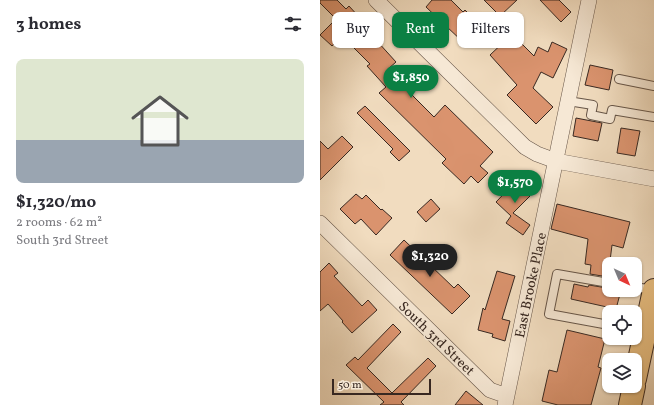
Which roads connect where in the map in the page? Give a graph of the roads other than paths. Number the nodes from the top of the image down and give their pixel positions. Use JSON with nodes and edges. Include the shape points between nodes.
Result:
{"nodes":[{"id":1,"x":376,"y":0,"type":"edge"},
{"id":2,"x":589,"y":0,"type":"edge"},
{"id":3,"x":619,"y":79,"type":"dead end"},
{"id":4,"x":654,"y":86,"type":"edge"},
{"id":5,"x":568,"y":101,"type":"junction"},
{"id":6,"x":654,"y":117,"type":"edge"},
{"id":7,"x":556,"y":161,"type":"junction"},
{"id":8,"x":654,"y":179,"type":"edge"},
{"id":9,"x":320,"y":223,"type":"edge"},
{"id":10,"x":602,"y":282,"type":"edge"},
{"id":11,"x":642,"y":288,"type":"edge"},
{"id":12,"x":654,"y":290,"type":"edge"},
{"id":13,"x":642,"y":323,"type":"edge"},
{"id":14,"x":602,"y":324,"type":"edge"},
{"id":15,"x":633,"y":393,"type":"edge"},
{"id":16,"x":506,"y":400,"type":"edge"},
{"id":17,"x":630,"y":405,"type":"edge"}],
"edges":[{"from":1,"to":7,"type":"street","via":[[525,147]]},
{"from":2,"to":5,"type":"street","name":"East Brooke Place"},
{"from":3,"to":4,"type":"lane"},
{"from":5,"to":6,"type":"lane","via":[[593,105],[591,115],[610,119],[612,110]]},
{"from":5,"to":7,"type":"street","name":"East Brooke Place"},
{"from":7,"to":8,"type":"street"},
{"from":7,"to":16,"type":"street","name":"East Brooke Place"},
{"from":9,"to":16,"type":"street","name":"South 3rd Street","via":[[490,390]]},
{"from":10,"to":14,"type":"lane","via":[[557,274],[549,314]]},
{"from":11,"to":12,"type":"lane"},
{"from":12,"to":13,"type":"main road"},
{"from":15,"to":17,"type":"main road"}]}
